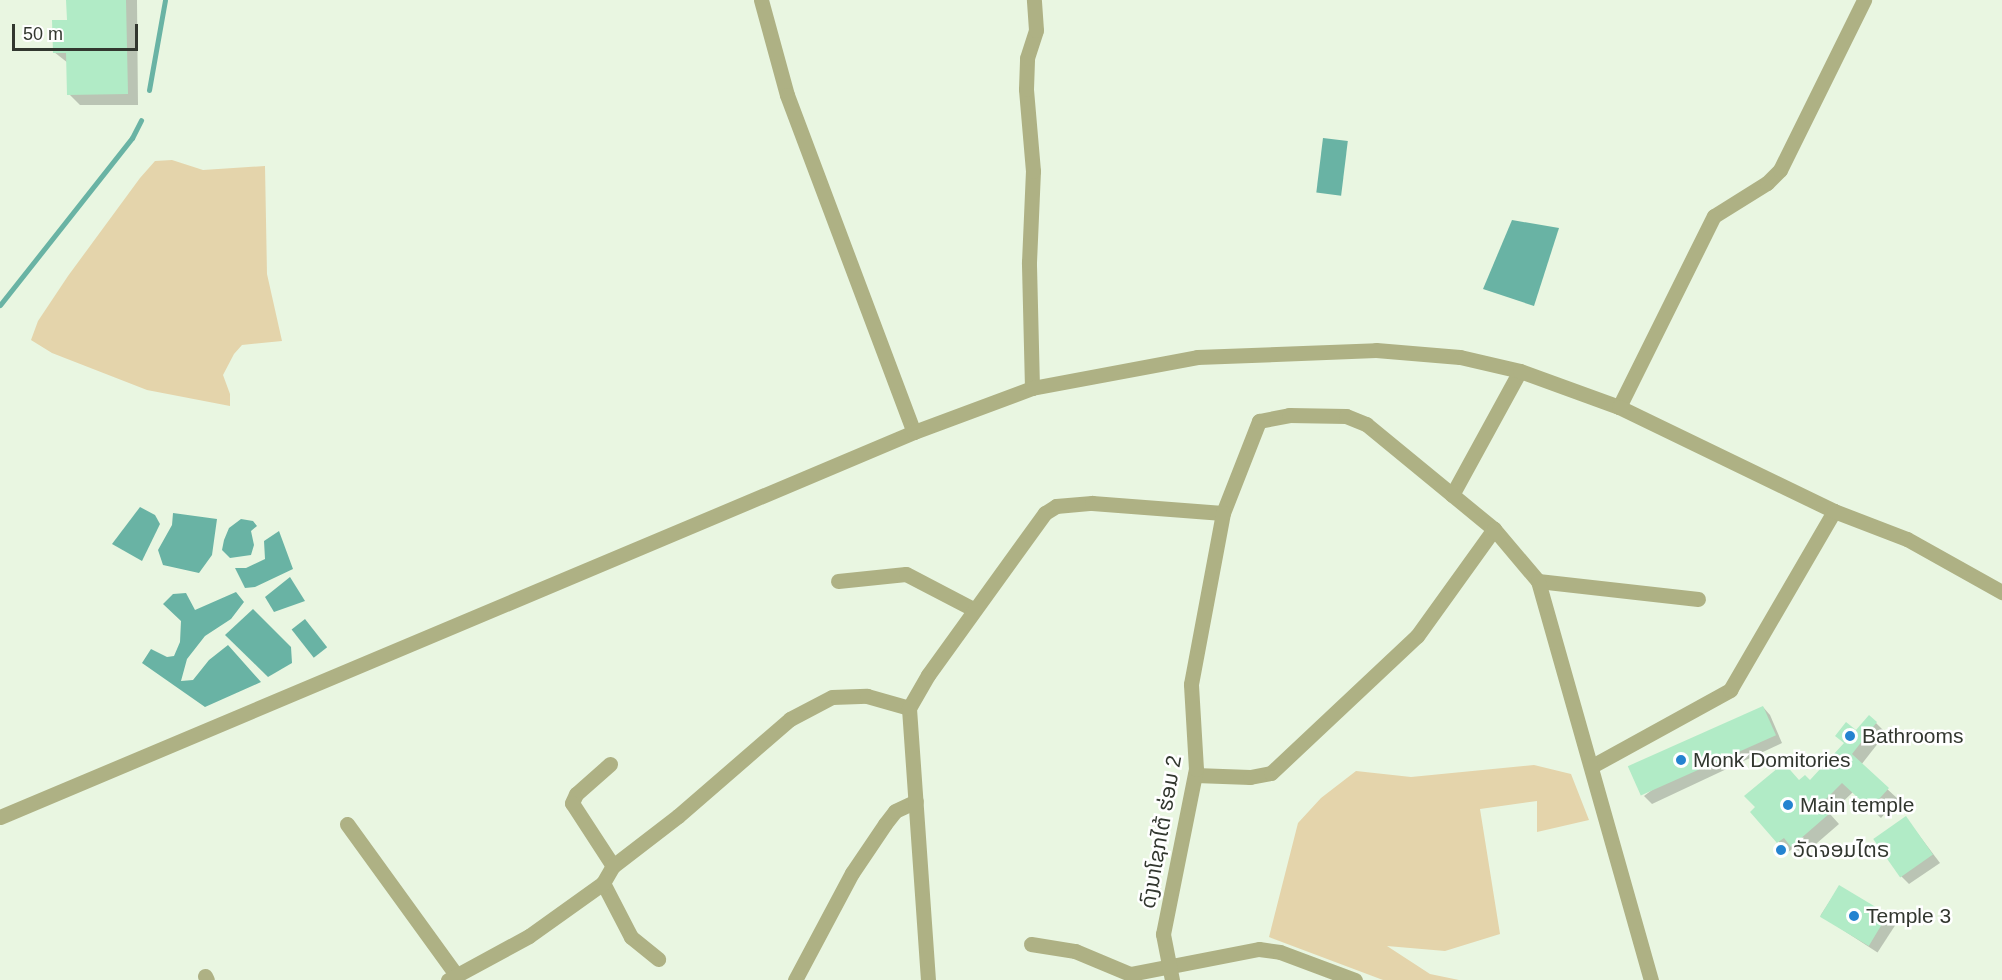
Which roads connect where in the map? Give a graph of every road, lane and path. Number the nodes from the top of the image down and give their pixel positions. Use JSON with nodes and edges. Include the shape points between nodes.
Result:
{"nodes":[{"id":1,"x":761,"y":0,"type":"edge"},
{"id":2,"x":1034,"y":0,"type":"edge"},
{"id":3,"x":1864,"y":0,"type":"edge"},
{"id":4,"x":1521,"y":371,"type":"junction"},
{"id":5,"x":1032,"y":388,"type":"junction"},
{"id":6,"x":1619,"y":407,"type":"junction"},
{"id":7,"x":914,"y":432,"type":"junction"},
{"id":8,"x":1452,"y":495,"type":"junction"},
{"id":9,"x":1834,"y":512,"type":"junction"},
{"id":10,"x":1223,"y":513,"type":"junction"},
{"id":11,"x":1494,"y":529,"type":"junction"},
{"id":12,"x":838,"y":581,"type":"dead end"},
{"id":13,"x":1538,"y":581,"type":"junction"},
{"id":14,"x":2002,"y":592,"type":"edge"},
{"id":15,"x":1698,"y":599,"type":"dead end"},
{"id":16,"x":973,"y":609,"type":"junction"},
{"id":17,"x":909,"y":708,"type":"junction"},
{"id":18,"x":610,"y":764,"type":"dead end"},
{"id":19,"x":1592,"y":766,"type":"junction"},
{"id":20,"x":1195,"y":775,"type":"junction"},
{"id":21,"x":916,"y":801,"type":"junction"},
{"id":22,"x":0,"y":817,"type":"edge"},
{"id":23,"x":347,"y":824,"type":"dead end"},
{"id":24,"x":613,"y":866,"type":"junction"},
{"id":25,"x":603,"y":883,"type":"junction"},
{"id":26,"x":1030,"y":944,"type":"dead end"},
{"id":27,"x":658,"y":959,"type":"dead end"},
{"id":28,"x":1169,"y":973,"type":"edge"},
{"id":29,"x":451,"y":979,"type":"edge"},
{"id":30,"x":795,"y":980,"type":"edge"},
{"id":31,"x":928,"y":980,"type":"edge"},
{"id":32,"x":1355,"y":980,"type":"edge"},
{"id":33,"x":1651,"y":980,"type":"edge"}],
"edges":[{"from":1,"to":7,"type":"street","via":[[787,95]]},
{"from":2,"to":5,"type":"street","via":[[1036,30],[1027,58],[1026,89],[1033,171],[1029,262]]},
{"from":3,"to":6,"type":"street","via":[[1780,170],[1767,183],[1714,216]]},
{"from":4,"to":5,"type":"street","via":[[1460,357],[1376,350],[1296,351],[1197,357]]},
{"from":4,"to":6,"type":"street"},
{"from":4,"to":8,"type":"street"},
{"from":5,"to":7,"type":"street"},
{"from":6,"to":9,"type":"street"},
{"from":7,"to":22,"type":"street"},
{"from":8,"to":10,"type":"street","name":"ດົງນາໂຊກໄຕ້ ຮ່ອມ 2","via":[[1366,424],[1346,416],[1289,414],[1259,421]]},
{"from":8,"to":11,"type":"street"},
{"from":9,"to":14,"type":"street","via":[[1907,539]]},
{"from":9,"to":19,"type":"street","via":[[1730,690]]},
{"from":10,"to":16,"type":"street","via":[[1092,503],[1056,506],[1045,513]]},
{"from":10,"to":20,"type":"street","name":"ດົງນາໂຊກໄຕ້ ຮ່ອມ 2","via":[[1191,684],[1197,750]]},
{"from":11,"to":13,"type":"street"},
{"from":11,"to":20,"type":"street","via":[[1417,636],[1271,773],[1250,777]]},
{"from":12,"to":16,"type":"street","via":[[893,572],[906,574]]},
{"from":13,"to":15,"type":"street"},
{"from":13,"to":19,"type":"street"},
{"from":16,"to":17,"type":"street"},
{"from":17,"to":21,"type":"street"},
{"from":17,"to":24,"type":"street","via":[[867,696],[832,697],[801,713]]},
{"from":18,"to":24,"type":"street","via":[[576,794],[572,803]]},
{"from":19,"to":33,"type":"street"},
{"from":20,"to":28,"type":"street","name":"ດົງນາໂຊກໄຕ້ ຮ່ອມ 2","via":[[1163,934]]},
{"from":21,"to":30,"type":"street","via":[[895,811],[885,824],[852,873]]},
{"from":21,"to":31,"type":"street"},
{"from":23,"to":29,"type":"street"},
{"from":24,"to":25,"type":"street"},
{"from":25,"to":27,"type":"street","via":[[631,937]]},
{"from":25,"to":29,"type":"street","via":[[530,936]]},
{"from":26,"to":28,"type":"street","via":[[1075,951],[1130,974]]},
{"from":28,"to":32,"type":"street","via":[[1259,949],[1280,952]]}]}
